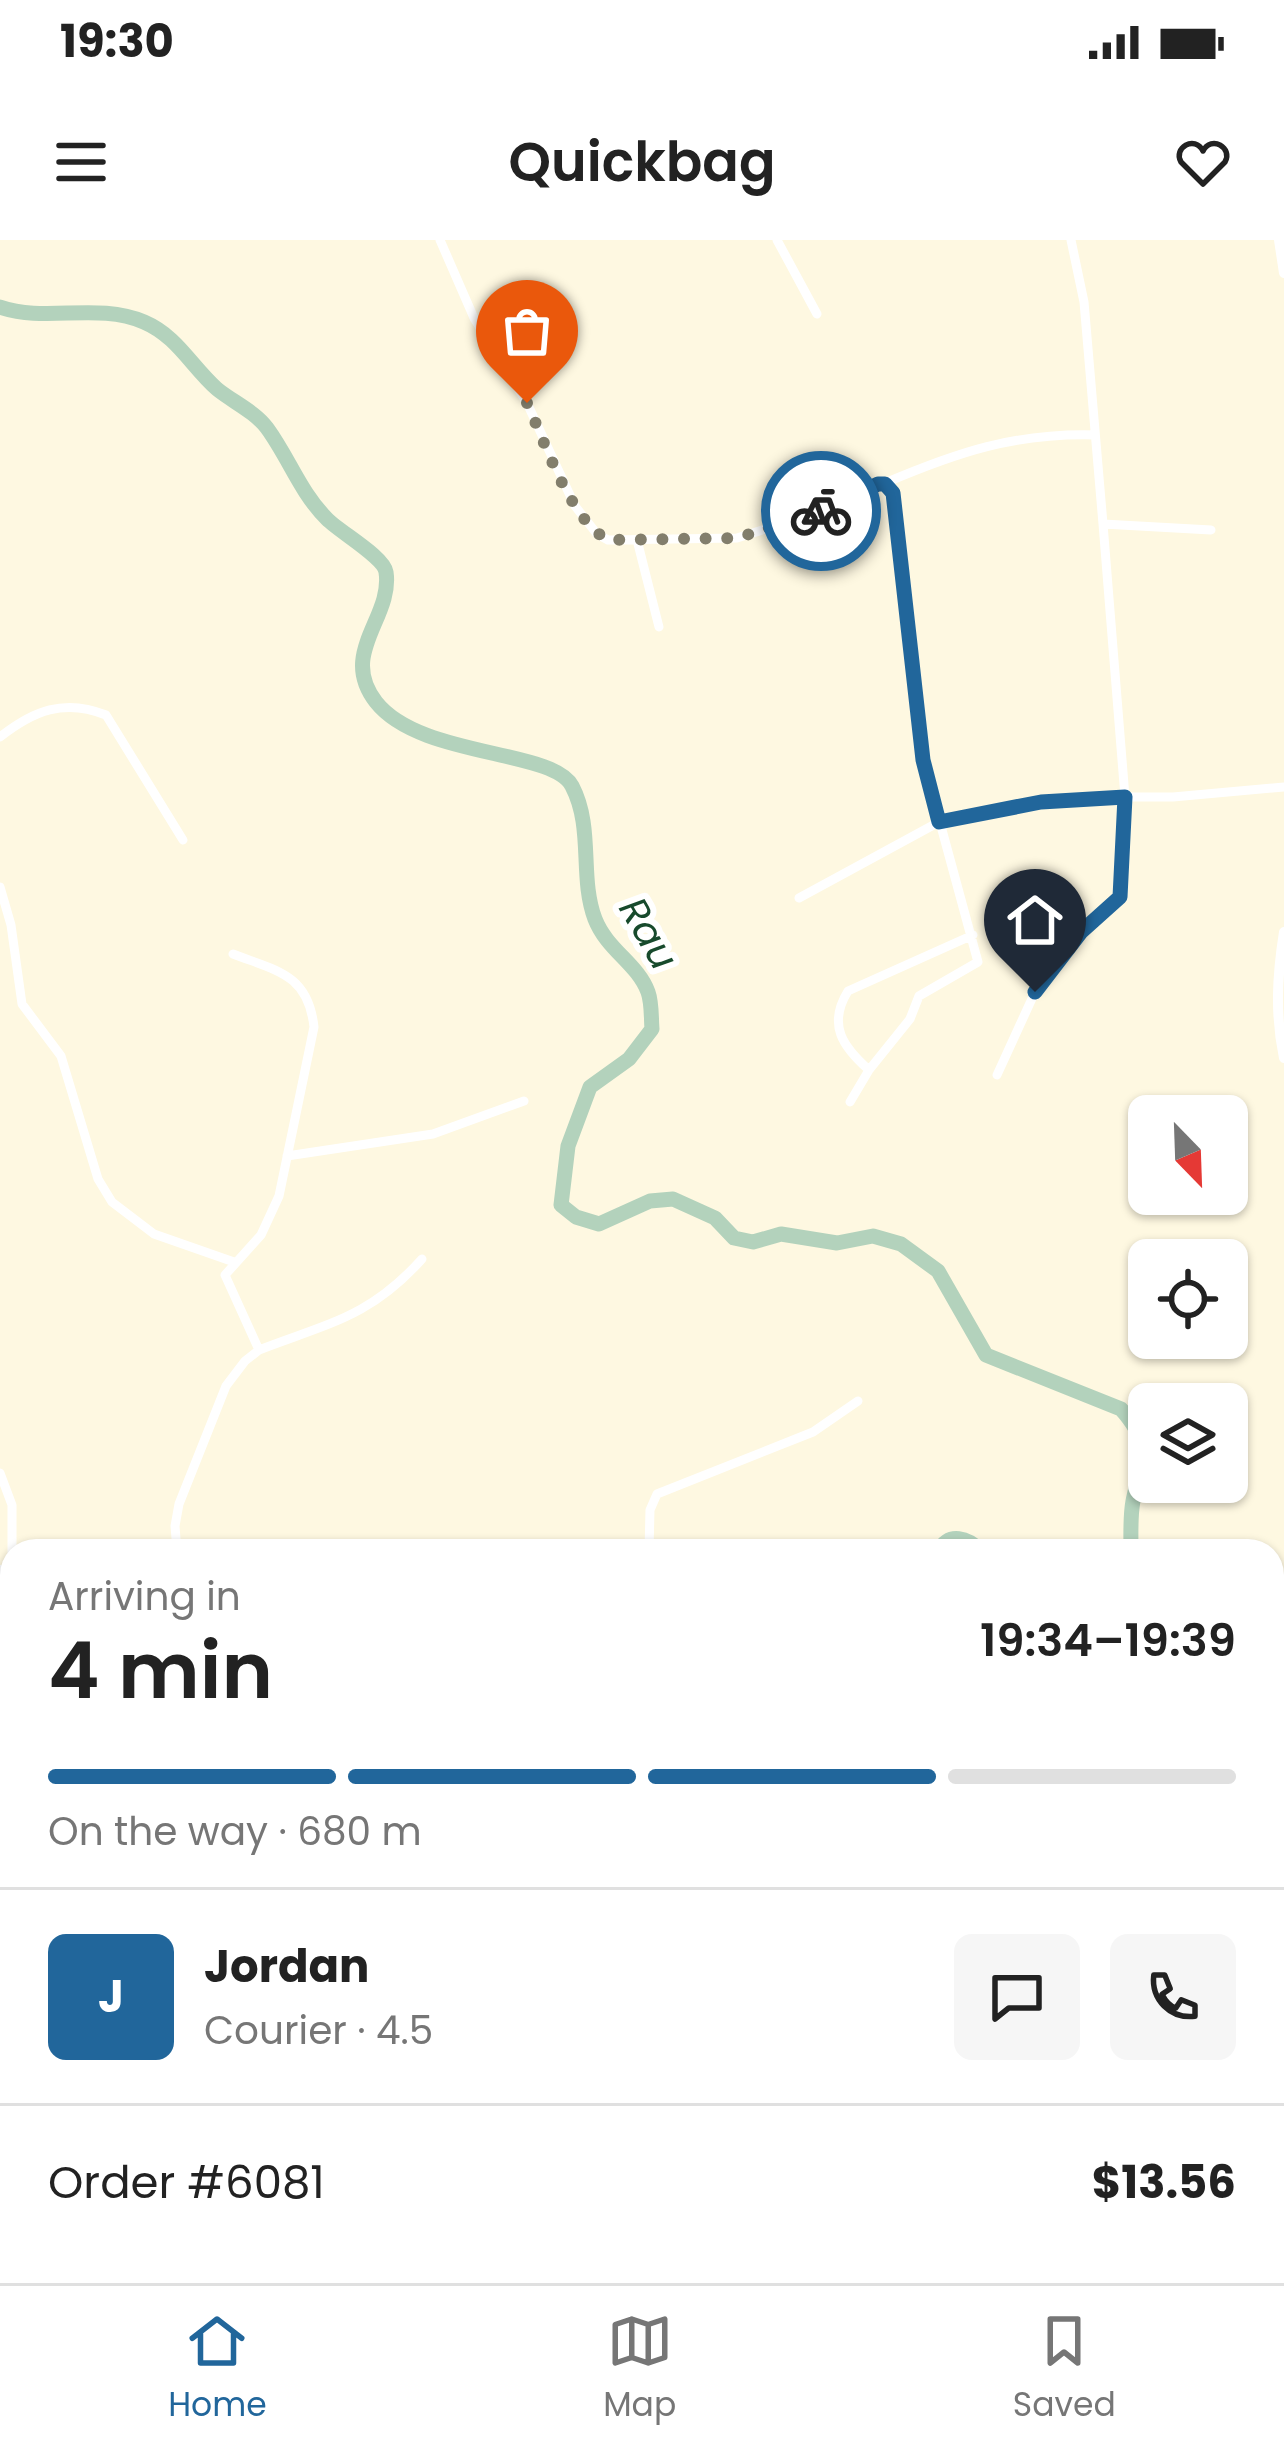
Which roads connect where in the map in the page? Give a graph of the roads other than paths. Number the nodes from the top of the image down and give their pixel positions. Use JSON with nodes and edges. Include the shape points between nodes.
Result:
{"nodes":[{"id":1,"x":440,"y":240,"type":"edge"},
{"id":2,"x":777,"y":240,"type":"edge"},
{"id":3,"x":1071,"y":240,"type":"edge"},
{"id":4,"x":1279,"y":240,"type":"edge"},
{"id":5,"x":1284,"y":273,"type":"edge"},
{"id":6,"x":817,"y":314,"type":"dead end"},
{"id":7,"x":1095,"y":435,"type":"junction"},
{"id":8,"x":885,"y":484,"type":"junction"},
{"id":9,"x":1103,"y":524,"type":"junction"},
{"id":10,"x":1211,"y":530,"type":"dead end"},
{"id":11,"x":637,"y":540,"type":"junction"},
{"id":12,"x":659,"y":627,"type":"dead end"},
{"id":13,"x":0,"y":737,"type":"edge"},
{"id":14,"x":1284,"y":787,"type":"edge"},
{"id":15,"x":1125,"y":797,"type":"junction"},
{"id":16,"x":939,"y":822,"type":"junction"},
{"id":17,"x":184,"y":841,"type":"dead end"},
{"id":18,"x":0,"y":886,"type":"edge"},
{"id":19,"x":800,"y":898,"type":"dead end"},
{"id":20,"x":1284,"y":932,"type":"edge"},
{"id":21,"x":973,"y":935,"type":"junction"},
{"id":22,"x":233,"y":954,"type":"dead end"},
{"id":23,"x":1281,"y":969,"type":"edge"},
{"id":24,"x":1284,"y":1058,"type":"edge"},
{"id":25,"x":869,"y":1070,"type":"junction"},
{"id":26,"x":997,"y":1075,"type":"dead end"},
{"id":27,"x":524,"y":1101,"type":"dead end"},
{"id":28,"x":850,"y":1102,"type":"dead end"},
{"id":29,"x":287,"y":1156,"type":"junction"},
{"id":30,"x":422,"y":1259,"type":"dead end"},
{"id":31,"x":234,"y":1262,"type":"junction"},
{"id":32,"x":259,"y":1350,"type":"junction"},
{"id":33,"x":858,"y":1401,"type":"dead end"},
{"id":34,"x":0,"y":1473,"type":"edge"},
{"id":35,"x":12,"y":1539,"type":"edge"},
{"id":36,"x":178,"y":1539,"type":"edge"},
{"id":37,"x":649,"y":1539,"type":"edge"}],
"edges":[{"from":1,"to":11,"type":"street","via":[[575,506],[597,534]]},
{"from":2,"to":6,"type":"street"},
{"from":3,"to":7,"type":"street"},
{"from":4,"to":5,"type":"street"},
{"from":7,"to":8,"type":"street","via":[[983,446]]},
{"from":7,"to":9,"type":"street"},
{"from":8,"to":11,"type":"street","via":[[737,538]]},
{"from":8,"to":16,"type":"street","via":[[893,493],[923,760]]},
{"from":9,"to":10,"type":"street"},
{"from":9,"to":15,"type":"street"},
{"from":11,"to":12,"type":"street"},
{"from":13,"to":17,"type":"street","via":[[46,708],[106,715]]},
{"from":14,"to":15,"type":"street"},
{"from":15,"to":16,"type":"street","via":[[1041,802]]},
{"from":15,"to":26,"type":"street","via":[[1120,897],[1054,963]]},
{"from":16,"to":19,"type":"street"},
{"from":16,"to":21,"type":"street"},
{"from":18,"to":31,"type":"street","via":[[22,1004],[61,1056],[112,1202],[154,1234]]},
{"from":20,"to":23,"type":"street"},
{"from":21,"to":25,"type":"street","via":[[976,964],[920,996]]},
{"from":21,"to":25,"type":"street","via":[[848,992],[839,1034]]},
{"from":22,"to":29,"type":"street","via":[[298,983],[312,1009],[311,1054]]},
{"from":23,"to":24,"type":"street","via":[[1276,1023]]},
{"from":25,"to":28,"type":"street"},
{"from":27,"to":29,"type":"street","via":[[434,1134]]},
{"from":29,"to":31,"type":"street","via":[[271,1216]]},
{"from":30,"to":32,"type":"street","via":[[364,1310]]},
{"from":31,"to":32,"type":"street","via":[[226,1283]]},
{"from":32,"to":36,"type":"street","via":[[226,1386],[179,1504]]},
{"from":33,"to":37,"type":"street","via":[[812,1432],[657,1494]]},
{"from":34,"to":35,"type":"street","via":[[12,1505]]}]}
